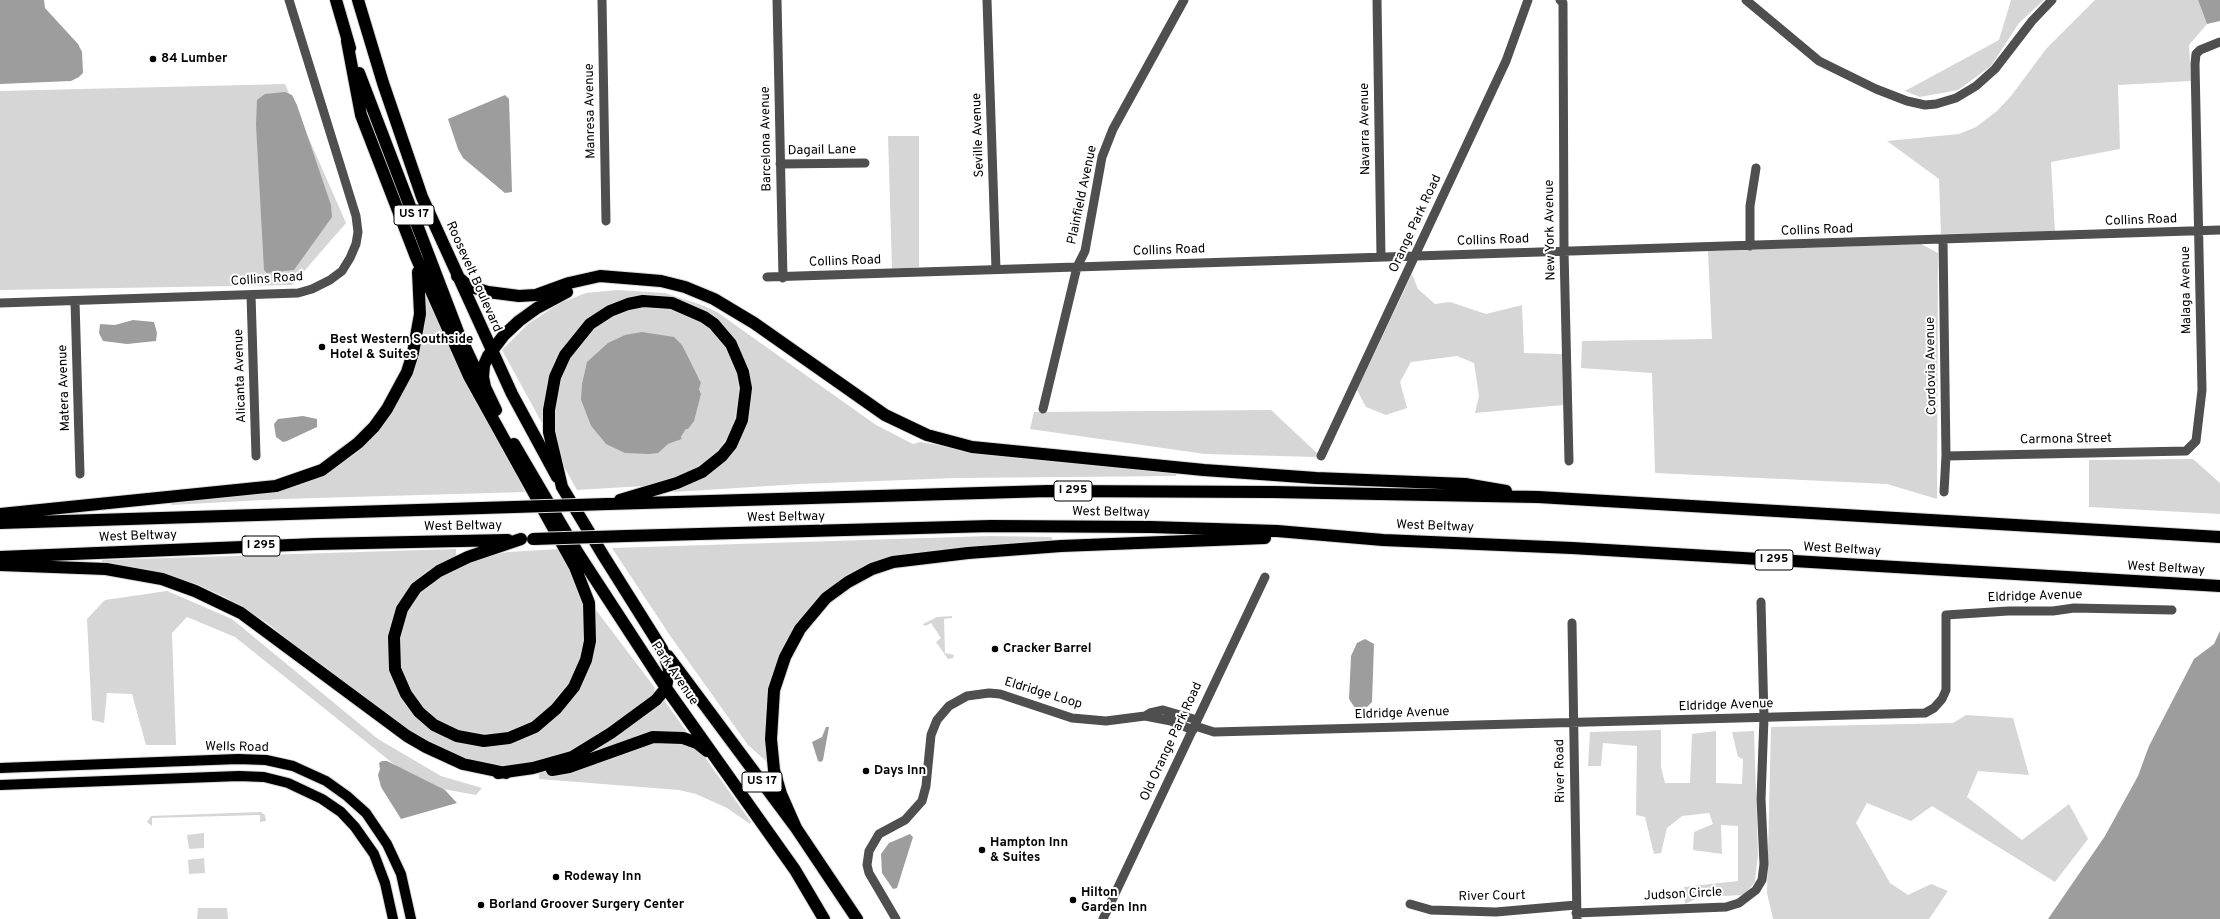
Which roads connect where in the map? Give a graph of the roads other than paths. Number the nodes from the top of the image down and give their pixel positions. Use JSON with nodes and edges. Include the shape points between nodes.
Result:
{"nodes":[{"id":1,"x":290,"y":0,"type":"edge"},
{"id":2,"x":336,"y":0,"type":"edge"},
{"id":3,"x":358,"y":0,"type":"edge"},
{"id":4,"x":602,"y":0,"type":"edge"},
{"id":5,"x":777,"y":0,"type":"edge"},
{"id":6,"x":987,"y":0,"type":"edge"},
{"id":7,"x":1184,"y":0,"type":"edge"},
{"id":8,"x":1377,"y":0,"type":"edge"},
{"id":9,"x":1528,"y":0,"type":"edge"},
{"id":10,"x":1560,"y":0,"type":"edge"},
{"id":11,"x":1746,"y":0,"type":"edge"},
{"id":12,"x":2052,"y":0,"type":"edge"},
{"id":13,"x":347,"y":41,"type":"junction"},
{"id":14,"x":2220,"y":42,"type":"edge"},
{"id":15,"x":865,"y":163,"type":"dead end"},
{"id":16,"x":780,"y":164,"type":"junction"},
{"id":17,"x":1756,"y":168,"type":"dead end"},
{"id":18,"x":606,"y":221,"type":"dead end"},
{"id":19,"x":2220,"y":230,"type":"edge"},
{"id":20,"x":2199,"y":232,"type":"junction"},
{"id":21,"x":1943,"y":240,"type":"junction"},
{"id":22,"x":1750,"y":246,"type":"junction"},
{"id":23,"x":1564,"y":252,"type":"junction"},
{"id":24,"x":1415,"y":256,"type":"junction"},
{"id":25,"x":416,"y":257,"type":"junction"},
{"id":26,"x":1381,"y":257,"type":"junction"},
{"id":27,"x":1077,"y":267,"type":"junction"},
{"id":28,"x":996,"y":269,"type":"junction"},
{"id":29,"x":457,"y":276,"type":"junction"},
{"id":30,"x":767,"y":277,"type":"dead end"},
{"id":31,"x":617,"y":278,"type":"junction"},
{"id":32,"x":783,"y":278,"type":"junction"},
{"id":33,"x":251,"y":295,"type":"junction"},
{"id":34,"x":75,"y":301,"type":"junction"},
{"id":35,"x":0,"y":304,"type":"edge"},
{"id":36,"x":491,"y":351,"type":"junction"},
{"id":37,"x":485,"y":387,"type":"junction"},
{"id":38,"x":1043,"y":409,"type":"dead end"},
{"id":39,"x":2186,"y":451,"type":"joint"},
{"id":40,"x":256,"y":456,"type":"dead end"},
{"id":41,"x":1321,"y":456,"type":"dead end"},
{"id":42,"x":1946,"y":456,"type":"junction"},
{"id":43,"x":1569,"y":461,"type":"dead end"},
{"id":44,"x":80,"y":474,"type":"dead end"},
{"id":45,"x":562,"y":487,"type":"junction"},
{"id":46,"x":1944,"y":492,"type":"dead end"},
{"id":47,"x":1538,"y":497,"type":"junction"},
{"id":48,"x":608,"y":504,"type":"junction"},
{"id":49,"x":0,"y":514,"type":"edge"},
{"id":50,"x":0,"y":523,"type":"edge"},
{"id":51,"x":1328,"y":536,"type":"junction"},
{"id":52,"x":2220,"y":538,"type":"edge"},
{"id":53,"x":527,"y":539,"type":"junction"},
{"id":54,"x":0,"y":557,"type":"edge"},
{"id":55,"x":0,"y":565,"type":"edge"},
{"id":56,"x":1265,"y":577,"type":"dead end"},
{"id":57,"x":2220,"y":586,"type":"edge"},
{"id":58,"x":1761,"y":602,"type":"dead end"},
{"id":59,"x":2172,"y":610,"type":"dead end"},
{"id":60,"x":1572,"y":623,"type":"dead end"},
{"id":61,"x":662,"y":649,"type":"junction"},
{"id":62,"x":666,"y":688,"type":"junction"},
{"id":63,"x":1764,"y":718,"type":"junction"},
{"id":64,"x":1573,"y":722,"type":"junction"},
{"id":65,"x":1195,"y":725,"type":"junction"},
{"id":66,"x":716,"y":758,"type":"junction"},
{"id":67,"x":0,"y":768,"type":"edge"},
{"id":68,"x":498,"y":773,"type":"junction"},
{"id":69,"x":0,"y":785,"type":"edge"},
{"id":70,"x":796,"y":828,"type":"junction"},
{"id":71,"x":815,"y":904,"type":"junction"},
{"id":72,"x":1410,"y":904,"type":"dead end"},
{"id":73,"x":1576,"y":912,"type":"edge"},
{"id":74,"x":393,"y":919,"type":"edge"},
{"id":75,"x":411,"y":919,"type":"edge"},
{"id":76,"x":817,"y":919,"type":"edge"},
{"id":77,"x":824,"y":919,"type":"edge"},
{"id":78,"x":857,"y":919,"type":"edge"},
{"id":79,"x":896,"y":919,"type":"edge"},
{"id":80,"x":1103,"y":919,"type":"edge"}],
"edges":[{"from":1,"to":33,"type":"street","name":"Collins Road","via":[[356,216],[358,232],[350,258],[342,271],[330,280],[298,293]]},
{"from":2,"to":13,"type":"highway","number":"US 17"},
{"from":3,"to":29,"type":"highway","name":"Roosevelt Boulevard","number":"US 17","via":[[422,197]]},
{"from":4,"to":18,"type":"street","name":"Manresa Avenue"},
{"from":5,"to":16,"type":"street","name":"Barcelona Avenue"},
{"from":6,"to":28,"type":"street","name":"Seville Avenue"},
{"from":7,"to":27,"type":"street","name":"Plainfield Avenue","via":[[1113,129],[1102,157],[1085,251]]},
{"from":8,"to":26,"type":"street","name":"Navarra Avenue"},
{"from":9,"to":24,"type":"street","name":"Orange Park Road","via":[[1506,61]]},
{"from":10,"to":23,"type":"street","name":"New York Avenue","via":[[1563,3]]},
{"from":11,"to":12,"type":"street","via":[[1819,61],[1876,89],[1925,105],[1956,98],[1976,86],[1995,69],[2032,21]]},
{"from":13,"to":25,"type":"highway","via":[[362,115]]},
{"from":13,"to":37,"type":"highway","number":"US 17","via":[[458,332]]},
{"from":14,"to":20,"type":"street","name":"Malaga Avenue","via":[[2196,54]]},
{"from":15,"to":16,"type":"street","name":"Dagail Lane"},
{"from":16,"to":32,"type":"street","name":"Barcelona Avenue"},
{"from":17,"to":22,"type":"street","via":[[1750,206]]},
{"from":19,"to":20,"type":"street","name":"Collins Road"},
{"from":20,"to":21,"type":"street","name":"Collins Road"},
{"from":20,"to":39,"type":"street","name":"Malaga Avenue","via":[[2202,390],[2196,441]]},
{"from":21,"to":22,"type":"street","name":"Collins Road"},
{"from":21,"to":42,"type":"street","name":"Cordovia Avenue"},
{"from":22,"to":23,"type":"street","name":"Collins Road"},
{"from":23,"to":24,"type":"street","name":"Collins Road"},
{"from":23,"to":43,"type":"street","name":"New York Avenue"},
{"from":24,"to":26,"type":"street","name":"Collins Road"},
{"from":24,"to":41,"type":"street","name":"Orange Park Road"},
{"from":25,"to":49,"type":"highway","via":[[420,314],[407,372],[374,427],[358,443],[322,470],[276,486]]},
{"from":25,"to":53,"type":"highway","via":[[469,376],[575,566],[589,603],[587,654],[580,675],[565,700],[546,718],[524,732],[484,741],[457,736],[434,725],[419,712],[406,694],[395,669],[394,637],[402,609],[416,588],[439,571],[468,557]]},
{"from":26,"to":27,"type":"street","name":"Collins Road"},
{"from":27,"to":28,"type":"street","name":"Collins Road"},
{"from":27,"to":38,"type":"street","name":"Plainfield Avenue"},
{"from":28,"to":32,"type":"street","name":"Collins Road"},
{"from":29,"to":31,"type":"highway","via":[[468,286],[488,292],[519,296],[536,295],[590,277]]},
{"from":29,"to":36,"type":"highway","name":"Roosevelt Boulevard","number":"US 17"},
{"from":30,"to":32,"type":"street","name":"Collins Road"},
{"from":31,"to":36,"type":"highway","via":[[555,297],[504,335]]},
{"from":31,"to":47,"type":"highway","via":[[661,281],[685,287],[714,299],[754,323],[885,415],[927,435],[972,447],[1204,470],[1465,484]]},
{"from":33,"to":34,"type":"street","name":"Collins Road"},
{"from":33,"to":40,"type":"street","name":"Alicanta Avenue"},
{"from":34,"to":35,"type":"street","name":"Collins Road"},
{"from":34,"to":44,"type":"street","name":"Matera Avenue"},
{"from":36,"to":37,"type":"highway","via":[[484,365]]},
{"from":36,"to":45,"type":"highway","name":"Roosevelt Boulevard","number":"US 17"},
{"from":37,"to":62,"type":"highway","name":"Park Avenue","number":"US 17","via":[[510,438],[578,553]]},
{"from":39,"to":42,"type":"street","name":"Carmona Street"},
{"from":42,"to":46,"type":"street","name":"Cordovia Avenue"},
{"from":45,"to":48,"type":"highway","via":[[550,432],[549,410],[555,377],[569,347],[590,324],[610,311],[628,304],[662,301],[695,311],[726,336],[739,361],[746,399],[738,431],[722,456],[692,478]]},
{"from":45,"to":61,"type":"highway","number":"US 17"},
{"from":47,"to":48,"type":"highway","name":"West Beltway","number":"I 295","via":[[1048,491]]},
{"from":47,"to":52,"type":"highway","name":"West Beltway","number":"I 295"},
{"from":48,"to":50,"type":"highway","name":"West Beltway","number":"I 295","bridge":true},
{"from":51,"to":53,"type":"highway","name":"West Beltway","number":"I 295","bridge":true,"via":[[1277,531],[1158,527],[991,526]]},
{"from":51,"to":57,"type":"highway","name":"West Beltway","number":"I 295"},
{"from":51,"to":70,"type":"highway","via":[[1061,546],[968,553],[893,562],[858,575],[834,592],[812,613],[785,657],[774,690],[771,739],[774,770]]},
{"from":53,"to":54,"type":"highway","name":"West Beltway","number":"I 295","via":[[316,544]]},
{"from":55,"to":68,"type":"highway","via":[[106,569],[162,579],[195,591],[241,613],[407,736],[463,764]]},
{"from":56,"to":65,"type":"street","name":"Old Orange Park Road"},
{"from":58,"to":63,"type":"street","name":"Judson Circle"},
{"from":59,"to":63,"type":"street","name":"Eldridge Avenue","via":[[2074,608],[1946,615],[1947,681],[1942,699],[1934,708],[1925,713]]},
{"from":60,"to":64,"type":"street","name":"River Road"},
{"from":61,"to":62,"type":"highway","via":[[669,669]]},
{"from":61,"to":70,"type":"highway","name":"Park Avenue","number":"US 17"},
{"from":62,"to":66,"type":"highway","name":"Park Avenue","number":"US 17"},
{"from":62,"to":68,"type":"highway","via":[[656,700],[611,733],[572,757],[533,768]]},
{"from":63,"to":64,"type":"street","name":"Eldridge Avenue"},
{"from":63,"to":73,"type":"street","name":"Judson Circle","via":[[1761,799],[1764,864],[1762,880],[1756,890],[1739,903],[1726,907]]},
{"from":64,"to":65,"type":"street","name":"Eldridge Avenue","via":[[1214,732]]},
{"from":64,"to":73,"type":"street","name":"River Road"},
{"from":65,"to":79,"type":"street","name":"Eldridge Loop","via":[[1145,716],[1090,721],[1058,715],[1000,694],[989,693],[967,696],[949,706],[937,720],[931,735],[922,801],[905,820],[880,834],[869,851],[869,873]]},
{"from":65,"to":80,"type":"street","name":"Old Orange Park Road"},
{"from":66,"to":68,"type":"highway","via":[[696,743],[682,738],[653,737],[569,767],[535,774]]},
{"from":66,"to":71,"type":"highway","name":"Park Avenue","number":"US 17","via":[[795,870]]},
{"from":67,"to":75,"type":"main road","name":"Wells Road","via":[[238,759],[266,760],[293,766],[326,781],[366,813],[387,844],[401,874]]},
{"from":69,"to":74,"type":"main road","via":[[239,776],[264,777],[288,783],[322,799],[341,812],[355,827],[374,854],[385,883]]},
{"from":70,"to":78,"type":"highway","name":"Park Avenue","number":"US 17"},
{"from":71,"to":76,"type":"highway"},
{"from":71,"to":77,"type":"highway","name":"Park Avenue","number":"US 17"},
{"from":72,"to":73,"type":"street","name":"River Court","via":[[1431,910]]}]}
